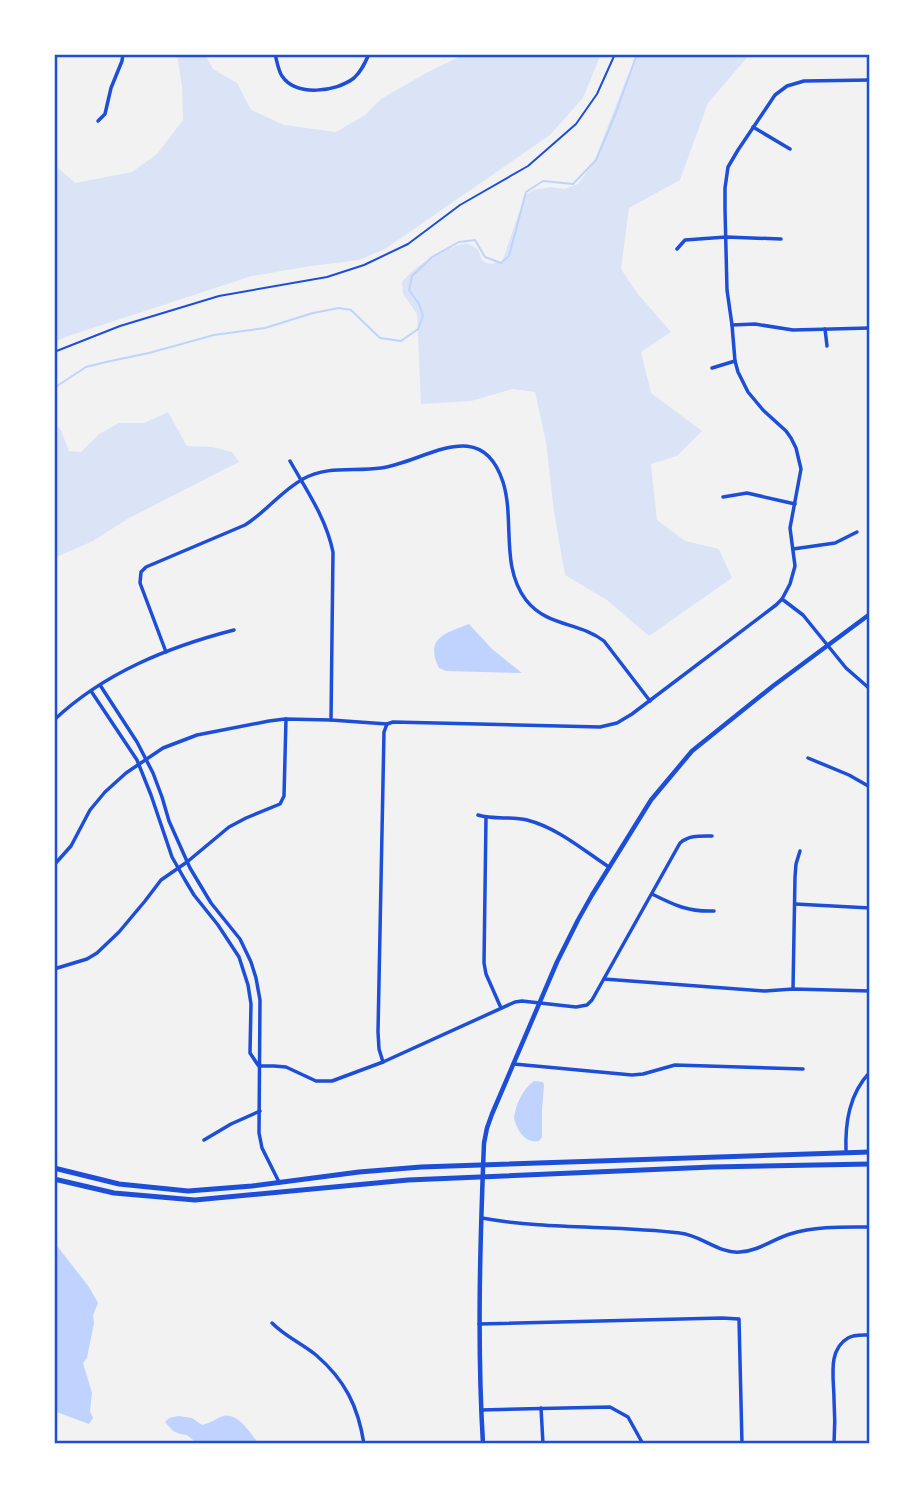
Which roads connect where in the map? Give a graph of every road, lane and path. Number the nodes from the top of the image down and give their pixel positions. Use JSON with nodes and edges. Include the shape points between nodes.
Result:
{"nodes":[{"id":1,"x":123,"y":54,"type":"edge"},
{"id":2,"x":275,"y":54,"type":"edge"},
{"id":3,"x":369,"y":54,"type":"edge"},
{"id":4,"x":615,"y":54,"type":"edge"},
{"id":5,"x":870,"y":80,"type":"edge"},
{"id":6,"x":98,"y":121,"type":"dead end"},
{"id":7,"x":753,"y":127,"type":"junction"},
{"id":8,"x":790,"y":149,"type":"dead end"},
{"id":9,"x":726,"y":237,"type":"junction"},
{"id":10,"x":781,"y":239,"type":"dead end"},
{"id":11,"x":677,"y":248,"type":"dead end"},
{"id":12,"x":733,"y":325,"type":"junction"},
{"id":13,"x":870,"y":328,"type":"edge"},
{"id":14,"x":825,"y":329,"type":"junction"},
{"id":15,"x":827,"y":346,"type":"dead end"},
{"id":16,"x":54,"y":352,"type":"edge"},
{"id":17,"x":735,"y":361,"type":"junction"},
{"id":18,"x":712,"y":368,"type":"dead end"},
{"id":19,"x":290,"y":461,"type":"dead end"},
{"id":20,"x":301,"y":480,"type":"junction"},
{"id":21,"x":723,"y":497,"type":"dead end"},
{"id":22,"x":795,"y":504,"type":"junction"},
{"id":23,"x":858,"y":532,"type":"dead end"},
{"id":24,"x":793,"y":549,"type":"junction"},
{"id":25,"x":782,"y":599,"type":"junction"},
{"id":26,"x":870,"y":614,"type":"edge"},
{"id":27,"x":234,"y":630,"type":"dead end"},
{"id":28,"x":827,"y":646,"type":"junction"},
{"id":29,"x":166,"y":652,"type":"junction"},
{"id":30,"x":100,"y":685,"type":"junction"},
{"id":31,"x":870,"y":689,"type":"edge"},
{"id":32,"x":91,"y":691,"type":"junction"},
{"id":33,"x":650,"y":701,"type":"junction"},
{"id":34,"x":286,"y":719,"type":"junction"},
{"id":35,"x":54,"y":720,"type":"edge"},
{"id":36,"x":331,"y":720,"type":"junction"},
{"id":37,"x":387,"y":723,"type":"junction"},
{"id":38,"x":808,"y":758,"type":"dead end"},
{"id":39,"x":145,"y":759,"type":"junction"},
{"id":40,"x":139,"y":765,"type":"junction"},
{"id":41,"x":870,"y":787,"type":"edge"},
{"id":42,"x":478,"y":815,"type":"dead end"},
{"id":43,"x":486,"y":818,"type":"junction"},
{"id":44,"x":712,"y":836,"type":"dead end"},
{"id":45,"x":800,"y":851,"type":"dead end"},
{"id":46,"x":187,"y":862,"type":"junction"},
{"id":47,"x":54,"y":865,"type":"edge"},
{"id":48,"x":178,"y":867,"type":"junction"},
{"id":49,"x":609,"y":867,"type":"junction"},
{"id":50,"x":652,"y":894,"type":"junction"},
{"id":51,"x":795,"y":904,"type":"junction"},
{"id":52,"x":870,"y":908,"type":"edge"},
{"id":53,"x":714,"y":911,"type":"dead end"},
{"id":54,"x":54,"y":969,"type":"edge"},
{"id":55,"x":604,"y":979,"type":"junction"},
{"id":56,"x":793,"y":989,"type":"junction"},
{"id":57,"x":870,"y":991,"type":"edge"},
{"id":58,"x":540,"y":1003,"type":"junction"},
{"id":59,"x":501,"y":1008,"type":"junction"},
{"id":60,"x":383,"y":1062,"type":"junction"},
{"id":61,"x":514,"y":1064,"type":"junction"},
{"id":62,"x":259,"y":1066,"type":"junction"},
{"id":63,"x":803,"y":1069,"type":"dead end"},
{"id":64,"x":870,"y":1072,"type":"edge"},
{"id":65,"x":260,"y":1111,"type":"junction"},
{"id":66,"x":204,"y":1140,"type":"dead end"},
{"id":67,"x":846,"y":1152,"type":"junction"},
{"id":68,"x":870,"y":1152,"type":"edge"},
{"id":69,"x":870,"y":1164,"type":"edge"},
{"id":70,"x":483,"y":1165,"type":"junction"},
{"id":71,"x":54,"y":1168,"type":"edge"},
{"id":72,"x":483,"y":1176,"type":"junction"},
{"id":73,"x":54,"y":1179,"type":"edge"},
{"id":74,"x":279,"y":1183,"type":"junction"},
{"id":75,"x":482,"y":1218,"type":"junction"},
{"id":76,"x":870,"y":1227,"type":"edge"},
{"id":77,"x":272,"y":1324,"type":"dead end"},
{"id":78,"x":479,"y":1324,"type":"junction"},
{"id":79,"x":870,"y":1335,"type":"edge"},
{"id":80,"x":541,"y":1408,"type":"junction"},
{"id":81,"x":481,"y":1410,"type":"junction"},
{"id":82,"x":364,"y":1444,"type":"edge"},
{"id":83,"x":483,"y":1444,"type":"edge"},
{"id":84,"x":543,"y":1444,"type":"edge"},
{"id":85,"x":643,"y":1444,"type":"edge"},
{"id":86,"x":742,"y":1444,"type":"edge"},
{"id":87,"x":834,"y":1444,"type":"edge"}],
"edges":[{"from":1,"to":6,"type":"street","via":[[105,114]]},
{"from":2,"to":3,"type":"street","via":[[288,82],[314,90],[354,78]]},
{"from":4,"to":16,"type":"path","via":[[597,94],[576,124],[528,166],[460,205],[408,244],[327,277],[219,296]]},
{"from":5,"to":7,"type":"street","via":[[804,81],[787,86]]},
{"from":7,"to":8,"type":"street"},
{"from":7,"to":9,"type":"street","via":[[728,167]]},
{"from":9,"to":10,"type":"street"},
{"from":9,"to":11,"type":"street","via":[[685,240]]},
{"from":9,"to":12,"type":"street"},
{"from":12,"to":14,"type":"street"},
{"from":12,"to":17,"type":"street"},
{"from":13,"to":14,"type":"street"},
{"from":14,"to":15,"type":"street"},
{"from":17,"to":18,"type":"street"},
{"from":17,"to":22,"type":"street","via":[[748,392],[796,448],[801,469]]},
{"from":19,"to":20,"type":"street"},
{"from":20,"to":29,"type":"street","via":[[245,525],[143,570],[140,583]]},
{"from":20,"to":33,"type":"street","via":[[326,470],[383,468],[459,445],[484,452],[497,467],[505,488],[512,571],[523,597],[551,620],[585,630],[604,642]]},
{"from":20,"to":36,"type":"street","via":[[321,514],[332,552]]},
{"from":21,"to":22,"type":"street","via":[[747,494]]},
{"from":22,"to":24,"type":"street","via":[[790,528]]},
{"from":23,"to":24,"type":"street","via":[[835,544]]},
{"from":24,"to":25,"type":"street","via":[[793,576]]},
{"from":25,"to":28,"type":"street","via":[[809,621]]},
{"from":25,"to":33,"type":"street"},
{"from":26,"to":28,"type":"street"},
{"from":27,"to":29,"type":"street"},
{"from":28,"to":31,"type":"street"},
{"from":28,"to":49,"type":"street","via":[[692,751],[651,800]]},
{"from":29,"to":30,"type":"street"},
{"from":30,"to":32,"type":"street"},
{"from":30,"to":39,"type":"street"},
{"from":32,"to":35,"type":"street"},
{"from":32,"to":40,"type":"street"},
{"from":33,"to":37,"type":"street","via":[[626,719],[600,727]]},
{"from":34,"to":36,"type":"street"},
{"from":34,"to":39,"type":"street","via":[[197,735]]},
{"from":34,"to":46,"type":"street","via":[[280,804],[229,827]]},
{"from":36,"to":37,"type":"street"},
{"from":37,"to":60,"type":"street","via":[[377,1032]]},
{"from":38,"to":41,"type":"street"},
{"from":39,"to":40,"type":"street"},
{"from":39,"to":46,"type":"street"},
{"from":40,"to":47,"type":"street","via":[[98,800]]},
{"from":40,"to":48,"type":"street"},
{"from":42,"to":43,"type":"street"},
{"from":43,"to":49,"type":"street","via":[[524,819],[543,825]]},
{"from":43,"to":59,"type":"street","via":[[484,963]]},
{"from":44,"to":50,"type":"street","via":[[689,837],[680,843]]},
{"from":45,"to":51,"type":"street"},
{"from":46,"to":48,"type":"street"},
{"from":46,"to":62,"type":"street","via":[[251,962],[260,1000]]},
{"from":48,"to":54,"type":"street","via":[[97,953]]},
{"from":48,"to":62,"type":"street","via":[[239,957],[251,1004],[250,1053]]},
{"from":49,"to":58,"type":"street","via":[[568,940]]},
{"from":50,"to":53,"type":"street","via":[[685,909]]},
{"from":50,"to":55,"type":"street"},
{"from":51,"to":52,"type":"street"},
{"from":51,"to":56,"type":"street"},
{"from":55,"to":56,"type":"street"},
{"from":55,"to":58,"type":"street","via":[[584,1006]]},
{"from":56,"to":57,"type":"street"},
{"from":58,"to":59,"type":"street","via":[[522,1001]]},
{"from":58,"to":61,"type":"street"},
{"from":59,"to":60,"type":"street"},
{"from":60,"to":62,"type":"street","via":[[332,1081],[316,1081],[286,1067]]},
{"from":61,"to":63,"type":"street","via":[[632,1075],[675,1065]]},
{"from":61,"to":70,"type":"street","via":[[487,1128]]},
{"from":62,"to":65,"type":"street"},
{"from":64,"to":67,"type":"street","via":[[851,1104]]},
{"from":65,"to":66,"type":"street"},
{"from":65,"to":74,"type":"street","via":[[262,1148]]},
{"from":67,"to":68,"type":"main road"},
{"from":67,"to":70,"type":"main road"},
{"from":69,"to":72,"type":"main road"},
{"from":70,"to":72,"type":"street"},
{"from":70,"to":74,"type":"main road","via":[[359,1172]]},
{"from":71,"to":74,"type":"main road","via":[[119,1184],[188,1191]]},
{"from":72,"to":73,"type":"main road","via":[[195,1200],[114,1193]]},
{"from":72,"to":75,"type":"street"},
{"from":75,"to":76,"type":"street","via":[[685,1233],[737,1252],[820,1227]]},
{"from":75,"to":78,"type":"street"},
{"from":77,"to":82,"type":"street","via":[[315,1355],[346,1387],[361,1422]]},
{"from":78,"to":81,"type":"street"},
{"from":78,"to":86,"type":"street","via":[[738,1319]]},
{"from":79,"to":87,"type":"street","via":[[848,1338],[838,1346],[832,1370]]},
{"from":80,"to":81,"type":"street"},
{"from":80,"to":84,"type":"street"},
{"from":80,"to":85,"type":"street","via":[[610,1407],[628,1417]]},
{"from":81,"to":83,"type":"street"}]}
